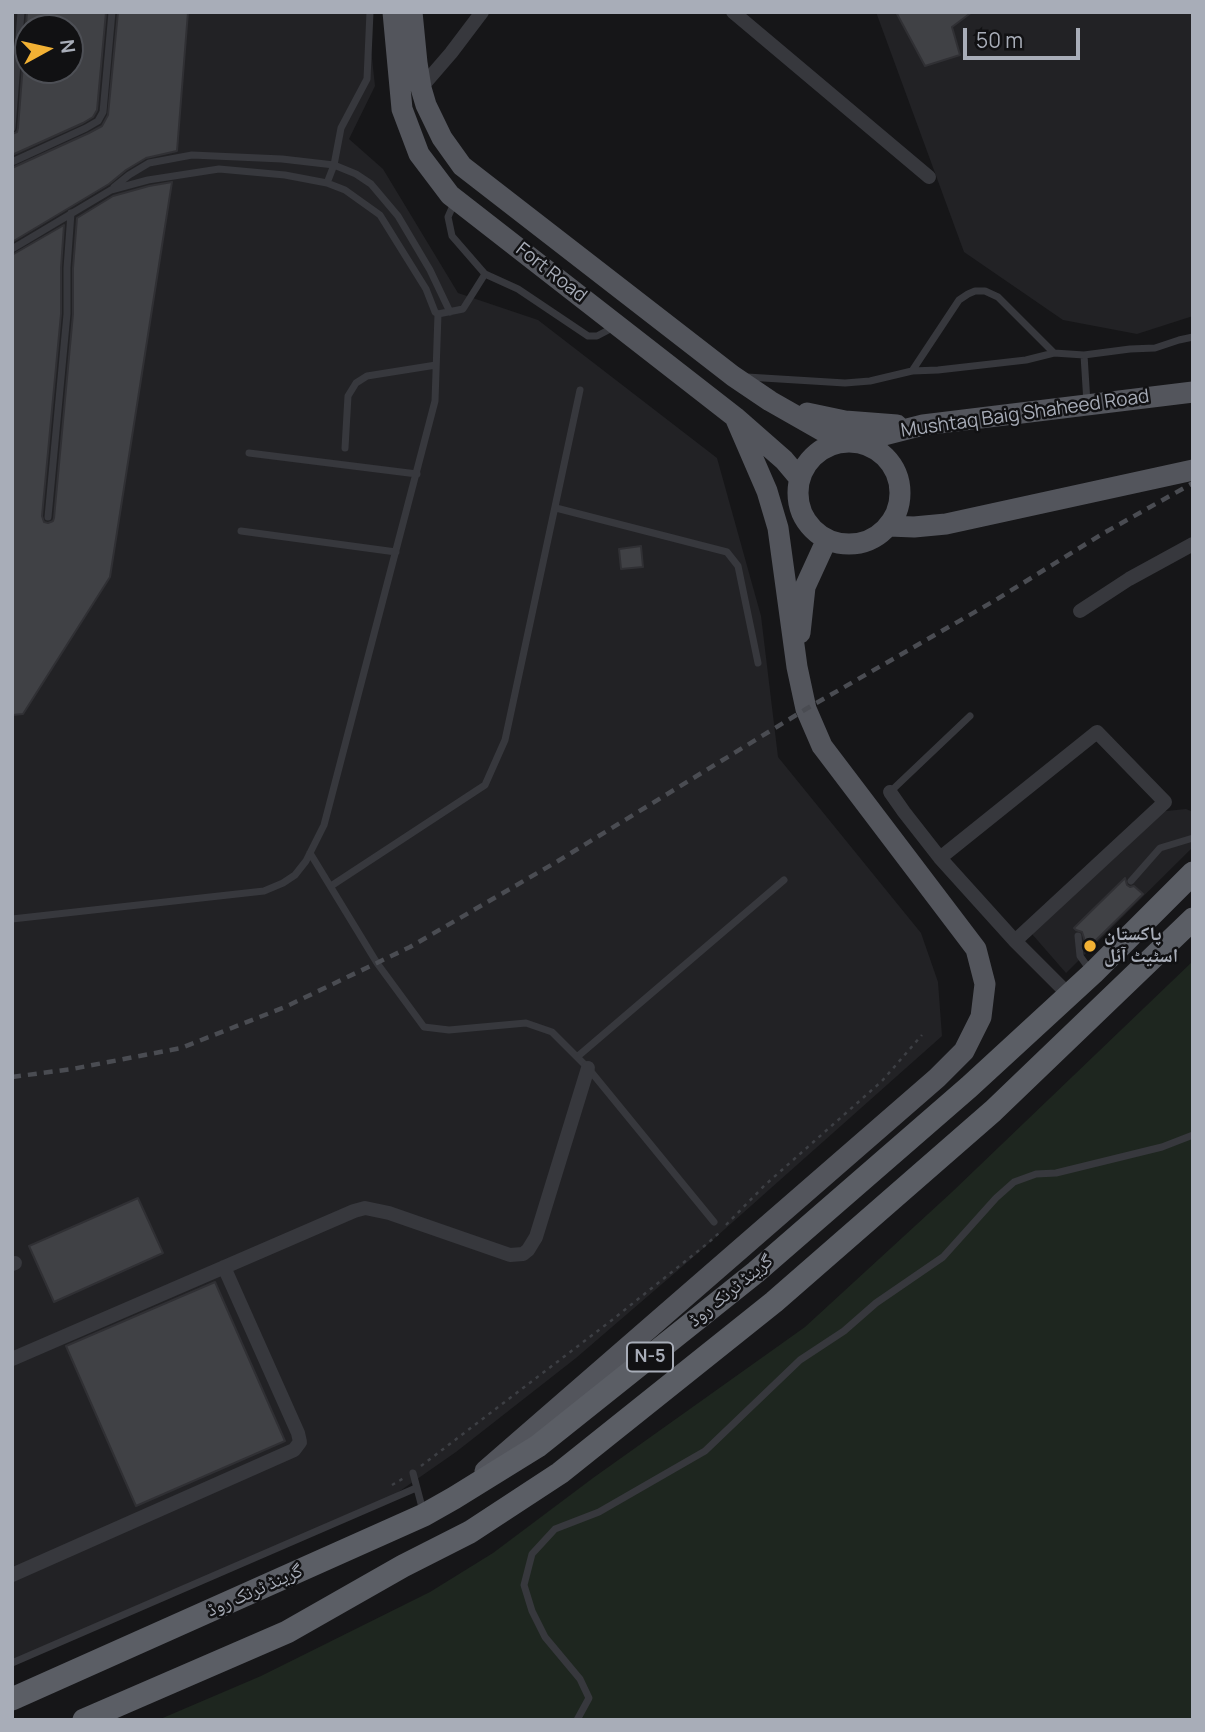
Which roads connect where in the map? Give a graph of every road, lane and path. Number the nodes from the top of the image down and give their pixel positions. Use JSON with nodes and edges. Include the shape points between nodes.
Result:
{"nodes":[{"id":1,"x":21,"y":12,"type":"edge"},
{"id":2,"x":111,"y":12,"type":"edge"},
{"id":3,"x":370,"y":12,"type":"edge"},
{"id":4,"x":393,"y":12,"type":"edge"},
{"id":5,"x":412,"y":12,"type":"edge"},
{"id":6,"x":482,"y":12,"type":"edge"},
{"id":7,"x":733,"y":12,"type":"edge"},
{"id":8,"x":421,"y":88,"type":"junction"},
{"id":9,"x":402,"y":109,"type":"junction"},
{"id":10,"x":12,"y":128,"type":"edge"},
{"id":11,"x":12,"y":162,"type":"edge"},
{"id":12,"x":334,"y":164,"type":"junction"},
{"id":13,"x":929,"y":177,"type":"dead end"},
{"id":14,"x":327,"y":183,"type":"junction"},
{"id":15,"x":111,"y":190,"type":"junction"},
{"id":16,"x":456,"y":199,"type":"junction"},
{"id":17,"x":71,"y":213,"type":"junction"},
{"id":18,"x":12,"y":249,"type":"edge"},
{"id":19,"x":485,"y":274,"type":"junction"},
{"id":20,"x":450,"y":312,"type":"junction"},
{"id":21,"x":438,"y":314,"type":"junction"},
{"id":22,"x":617,"y":325,"type":"junction"},
{"id":23,"x":1193,"y":337,"type":"edge"},
{"id":24,"x":1055,"y":353,"type":"junction"},
{"id":25,"x":1084,"y":355,"type":"junction"},
{"id":26,"x":436,"y":365,"type":"junction"},
{"id":27,"x":912,"y":370,"type":"junction"},
{"id":28,"x":733,"y":376,"type":"junction"},
{"id":29,"x":580,"y":390,"type":"dead end"},
{"id":30,"x":1193,"y":392,"type":"edge"},
{"id":31,"x":769,"y":401,"type":"junction"},
{"id":32,"x":1087,"y":405,"type":"junction"},
{"id":33,"x":735,"y":417,"type":"junction"},
{"id":34,"x":923,"y":425,"type":"junction"},
{"id":35,"x":851,"y":443,"type":"junction"},
{"id":36,"x":345,"y":448,"type":"dead end"},
{"id":37,"x":249,"y":453,"type":"dead end"},
{"id":38,"x":1193,"y":470,"type":"edge"},
{"id":39,"x":417,"y":474,"type":"junction"},
{"id":40,"x":800,"y":480,"type":"junction"},
{"id":41,"x":555,"y":508,"type":"junction"},
{"id":42,"x":47,"y":517,"type":"dead end"},
{"id":43,"x":889,"y":526,"type":"junction"},
{"id":44,"x":240,"y":531,"type":"dead end"},
{"id":45,"x":827,"y":540,"type":"junction"},
{"id":46,"x":1193,"y":544,"type":"edge"},
{"id":47,"x":396,"y":552,"type":"junction"},
{"id":48,"x":1080,"y":611,"type":"dead end"},
{"id":49,"x":758,"y":663,"type":"dead end"},
{"id":50,"x":797,"y":667,"type":"junction"},
{"id":51,"x":970,"y":716,"type":"dead end"},
{"id":52,"x":890,"y":792,"type":"joint"},
{"id":53,"x":1193,"y":838,"type":"edge"},
{"id":54,"x":310,"y":853,"type":"junction"},
{"id":55,"x":940,"y":858,"type":"junction"},
{"id":56,"x":1193,"y":873,"type":"edge"},
{"id":57,"x":784,"y":880,"type":"dead end"},
{"id":58,"x":1131,"y":881,"type":"dead end"},
{"id":59,"x":331,"y":886,"type":"junction"},
{"id":60,"x":12,"y":919,"type":"edge"},
{"id":61,"x":1193,"y":919,"type":"edge"},
{"id":62,"x":1078,"y":936,"type":"dead end"},
{"id":63,"x":1015,"y":941,"type":"junction"},
{"id":64,"x":1093,"y":973,"type":"junction"},
{"id":65,"x":1069,"y":995,"type":"junction"},
{"id":66,"x":922,"y":1035,"type":"dead end"},
{"id":67,"x":577,"y":1057,"type":"junction"},
{"id":68,"x":588,"y":1068,"type":"junction"},
{"id":69,"x":1193,"y":1135,"type":"edge"},
{"id":70,"x":714,"y":1222,"type":"dead end"},
{"id":71,"x":224,"y":1267,"type":"junction"},
{"id":72,"x":12,"y":1359,"type":"edge"},
{"id":73,"x":413,"y":1473,"type":"junction"},
{"id":74,"x":416,"y":1488,"type":"junction"},
{"id":75,"x":385,"y":1489,"type":"dead end"},
{"id":76,"x":454,"y":1498,"type":"junction"},
{"id":77,"x":424,"y":1515,"type":"junction"},
{"id":78,"x":12,"y":1575,"type":"edge"},
{"id":79,"x":12,"y":1663,"type":"edge"},
{"id":80,"x":164,"y":1686,"type":"junction"},
{"id":81,"x":12,"y":1699,"type":"edge"},
{"id":82,"x":84,"y":1720,"type":"edge"},
{"id":83,"x":106,"y":1720,"type":"edge"},
{"id":84,"x":577,"y":1720,"type":"edge"}],
"edges":[{"from":1,"to":10,"type":"lane"},
{"from":2,"to":11,"type":"lane","via":[[103,112],[98,121]]},
{"from":3,"to":12,"type":"lane","via":[[367,79],[341,128]]},
{"from":4,"to":9,"type":"main road","name":"Fort Road"},
{"from":5,"to":8,"type":"main road","name":"Fort Road"},
{"from":6,"to":8,"type":"street"},
{"from":7,"to":13,"type":"street"},
{"from":8,"to":9,"type":"street"},
{"from":8,"to":28,"type":"main road","name":"Fort Road","via":[[442,138],[462,166]]},
{"from":9,"to":16,"type":"main road","name":"Fort Road","via":[[419,154]]},
{"from":12,"to":14,"type":"lane"},
{"from":12,"to":15,"type":"lane","via":[[192,155],[149,163]]},
{"from":12,"to":20,"type":"lane","via":[[371,184],[398,216]]},
{"from":14,"to":15,"type":"lane","via":[[285,174],[219,169]]},
{"from":14,"to":21,"type":"lane","via":[[380,215]]},
{"from":15,"to":17,"type":"lane"},
{"from":16,"to":19,"type":"lane","via":[[448,217],[452,236]]},
{"from":16,"to":22,"type":"main road","name":"Fort Road"},
{"from":17,"to":18,"type":"lane"},
{"from":17,"to":42,"type":"lane","via":[[67,314]]},
{"from":19,"to":20,"type":"lane","via":[[463,309]]},
{"from":19,"to":22,"type":"lane","via":[[518,289],[588,336],[607,333]]},
{"from":20,"to":21,"type":"lane"},
{"from":21,"to":26,"type":"lane"},
{"from":22,"to":33,"type":"main road","name":"Fort Road"},
{"from":23,"to":25,"type":"lane","via":[[1163,347]]},
{"from":24,"to":25,"type":"lane"},
{"from":24,"to":27,"type":"lane","via":[[1026,360]]},
{"from":24,"to":27,"type":"lane","via":[[998,297],[975,291],[959,300]]},
{"from":25,"to":32,"type":"lane"},
{"from":26,"to":36,"type":"lane","via":[[367,376],[356,383],[348,396]]},
{"from":26,"to":39,"type":"lane","via":[[435,401]]},
{"from":27,"to":28,"type":"lane","via":[[845,383]]},
{"from":28,"to":31,"type":"main road","name":"Fort Road"},
{"from":29,"to":41,"type":"lane"},
{"from":30,"to":32,"type":"main road","name":"Mushtaq Baig Shaheed Road"},
{"from":31,"to":34,"type":"main road","via":[[845,421]]},
{"from":31,"to":35,"type":"main road","name":"Fort Road"},
{"from":32,"to":34,"type":"main road","name":"Mushtaq Baig Shaheed Road"},
{"from":33,"to":40,"type":"main road","name":"Fort Road"},
{"from":33,"to":50,"type":"main road","via":[[778,528]]},
{"from":34,"to":35,"type":"main road","name":"Mushtaq Baig Shaheed Road"},
{"from":35,"to":40,"type":"main road","via":[[828,447],[816,455]]},
{"from":35,"to":43,"type":"main road","via":[[876,449],[897,476],[899,502]]},
{"from":37,"to":39,"type":"lane"},
{"from":38,"to":43,"type":"main road","via":[[946,524]]},
{"from":39,"to":47,"type":"lane"},
{"from":40,"to":45,"type":"main road","via":[[800,508],[815,532]]},
{"from":41,"to":49,"type":"lane","via":[[727,552],[738,566]]},
{"from":41,"to":59,"type":"lane","via":[[505,740],[485,785]]},
{"from":43,"to":45,"type":"main road","via":[[854,544]]},
{"from":44,"to":47,"type":"lane"},
{"from":45,"to":50,"type":"main road","via":[[805,587]]},
{"from":46,"to":48,"type":"street"},
{"from":47,"to":54,"type":"lane","via":[[324,825]]},
{"from":50,"to":76,"type":"main road","via":[[806,709],[822,746],[976,949],[985,984],[981,1017],[964,1051],[937,1078]]},
{"from":51,"to":52,"type":"lane"},
{"from":52,"to":55,"type":"street"},
{"from":53,"to":58,"type":"lane","via":[[1160,848]]},
{"from":54,"to":59,"type":"lane"},
{"from":54,"to":60,"type":"lane","via":[[295,875],[264,891]]},
{"from":55,"to":63,"type":"street"},
{"from":55,"to":63,"type":"street","via":[[1097,732],[1164,802]]},
{"from":56,"to":64,"type":"highway","name":"گرینڈ ٹرنک روڈ","number":"N-5"},
{"from":57,"to":67,"type":"lane"},
{"from":59,"to":67,"type":"lane","via":[[377,963],[424,1027],[449,1030],[526,1023],[552,1032]]},
{"from":61,"to":80,"type":"highway","name":"گرینڈ ٹرنک روڈ","number":"N-5","via":[[993,1111],[774,1302],[560,1473],[470,1532],[287,1632]]},
{"from":62,"to":64,"type":"lane","via":[[1080,956]]},
{"from":63,"to":65,"type":"street"},
{"from":64,"to":65,"type":"highway","name":"گرینڈ ٹرنک روڈ","number":"N-5"},
{"from":65,"to":76,"type":"highway","name":"گرینڈ ٹرنک روڈ","number":"N-5","via":[[756,1272],[538,1446]]},
{"from":66,"to":73,"type":"path","via":[[882,1082],[765,1185],[708,1243]]},
{"from":67,"to":68,"type":"lane"},
{"from":68,"to":70,"type":"lane"},
{"from":68,"to":71,"type":"street","via":[[536,1237],[523,1254],[510,1255],[365,1208]]},
{"from":69,"to":84,"type":"lane","via":[[1163,1147],[1014,1182],[943,1257],[800,1360],[705,1451],[599,1512],[555,1529],[533,1554],[524,1585],[545,1637],[580,1679],[589,1698]]},
{"from":71,"to":72,"type":"street"},
{"from":71,"to":78,"type":"street","via":[[300,1443],[294,1450]]},
{"from":73,"to":74,"type":"lane"},
{"from":73,"to":75,"type":"path"},
{"from":74,"to":77,"type":"lane"},
{"from":74,"to":79,"type":"lane"},
{"from":76,"to":77,"type":"highway","name":"گرینڈ ٹرنک روڈ","number":"N-5"},
{"from":77,"to":81,"type":"highway","name":"گرینڈ ٹرنک روڈ","number":"N-5"},
{"from":80,"to":82,"type":"highway","name":"گرینڈ ٹرنک روڈ","number":"N-5"},
{"from":80,"to":83,"type":"lane"}]}
